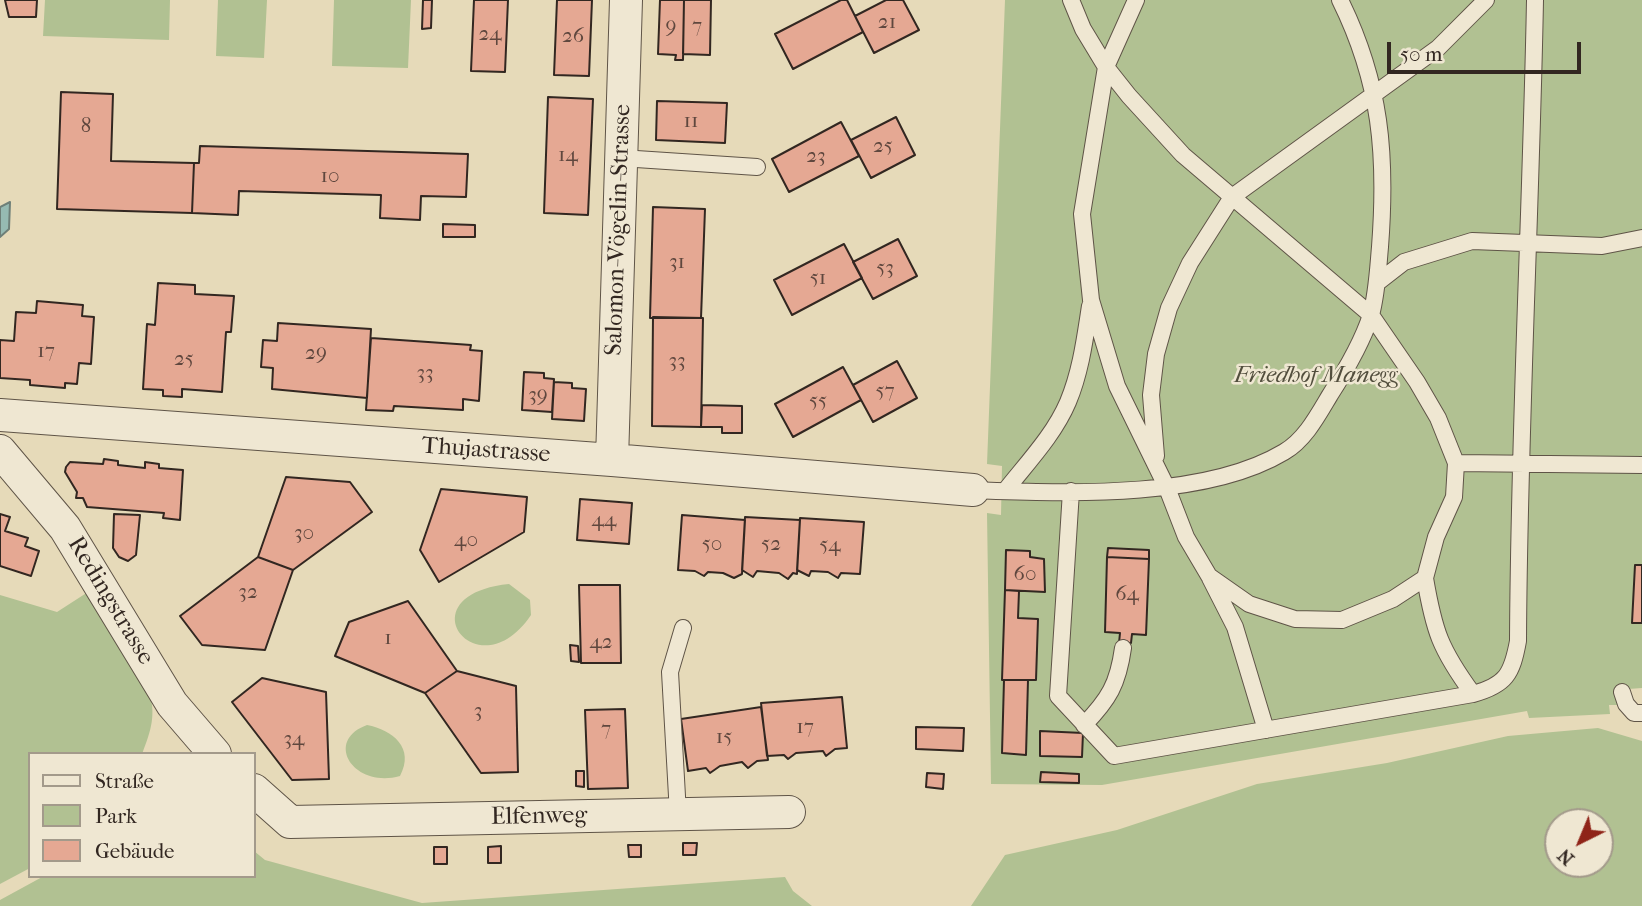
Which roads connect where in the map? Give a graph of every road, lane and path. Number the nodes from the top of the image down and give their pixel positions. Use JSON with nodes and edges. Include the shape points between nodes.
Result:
{"nodes":[{"id":1,"x":626,"y":0,"type":"edge"},
{"id":2,"x":1071,"y":0,"type":"edge"},
{"id":3,"x":1136,"y":0,"type":"edge"},
{"id":4,"x":1340,"y":0,"type":"edge"},
{"id":5,"x":1486,"y":0,"type":"edge"},
{"id":6,"x":1535,"y":0,"type":"edge"},
{"id":7,"x":1106,"y":67,"type":"junction"},
{"id":8,"x":1376,"y":93,"type":"junction"},
{"id":9,"x":621,"y":158,"type":"junction"},
{"id":10,"x":757,"y":167,"type":"dead end"},
{"id":11,"x":1232,"y":197,"type":"junction"},
{"id":12,"x":1642,"y":238,"type":"edge"},
{"id":13,"x":1530,"y":246,"type":"junction"},
{"id":14,"x":1377,"y":283,"type":"junction"},
{"id":15,"x":1091,"y":300,"type":"junction"},
{"id":16,"x":1371,"y":315,"type":"junction"},
{"id":17,"x":0,"y":415,"type":"edge"},
{"id":18,"x":0,"y":452,"type":"edge"},
{"id":19,"x":612,"y":460,"type":"junction"},
{"id":20,"x":1519,"y":462,"type":"junction"},
{"id":21,"x":1456,"y":463,"type":"junction"},
{"id":22,"x":1642,"y":465,"type":"edge"},
{"id":23,"x":1158,"y":468,"type":"junction"},
{"id":24,"x":1167,"y":488,"type":"junction"},
{"id":25,"x":973,"y":490,"type":"joint"},
{"id":26,"x":1005,"y":491,"type":"junction"},
{"id":27,"x":1070,"y":491,"type":"junction"},
{"id":28,"x":1209,"y":576,"type":"junction"},
{"id":29,"x":1425,"y":578,"type":"junction"},
{"id":30,"x":683,"y":628,"type":"dead end"},
{"id":31,"x":1123,"y":648,"type":"dead end"},
{"id":32,"x":1622,"y":692,"type":"dead end"},
{"id":33,"x":1473,"y":694,"type":"junction"},
{"id":34,"x":1642,"y":713,"type":"edge"},
{"id":35,"x":1084,"y":725,"type":"junction"},
{"id":36,"x":1266,"y":730,"type":"junction"},
{"id":37,"x":213,"y":752,"type":"edge"},
{"id":38,"x":256,"y":792,"type":"edge"},
{"id":39,"x":789,"y":812,"type":"dead end"},
{"id":40,"x":678,"y":814,"type":"junction"}],
"edges":[{"from":1,"to":9,"type":"street","name":"Salomon-Vögelin-Strasse"},
{"from":2,"to":7,"type":"lane"},
{"from":3,"to":7,"type":"lane"},
{"from":4,"to":8,"type":"lane","via":[[1358,36]]},
{"from":5,"to":8,"type":"lane","via":[[1438,48]]},
{"from":6,"to":13,"type":"lane"},
{"from":7,"to":11,"type":"lane","via":[[1184,155]]},
{"from":7,"to":15,"type":"lane","via":[[1082,214]]},
{"from":8,"to":11,"type":"lane"},
{"from":8,"to":14,"type":"lane","via":[[1384,187]]},
{"from":9,"to":10,"type":"lane"},
{"from":9,"to":19,"type":"street","name":"Salomon-Vögelin-Strasse"},
{"from":11,"to":16,"type":"lane"},
{"from":11,"to":23,"type":"lane","via":[[1190,263],[1169,308],[1156,354],[1151,395]]},
{"from":12,"to":13,"type":"lane","via":[[1602,246]]},
{"from":13,"to":14,"type":"lane","via":[[1472,241],[1405,262]]},
{"from":13,"to":20,"type":"lane"},
{"from":14,"to":16,"type":"lane"},
{"from":15,"to":23,"type":"lane","via":[[1117,386]]},
{"from":15,"to":26,"type":"lane","via":[[1080,366],[1067,403]]},
{"from":16,"to":21,"type":"lane","via":[[1438,418]]},
{"from":16,"to":24,"type":"lane","via":[[1347,368],[1310,428],[1287,451],[1258,466]]},
{"from":17,"to":19,"type":"street","name":"Thujastrasse"},
{"from":18,"to":37,"type":"street","name":"Redingstrasse","via":[[65,528],[172,704]]},
{"from":19,"to":25,"type":"street","name":"Thujastrasse"},
{"from":20,"to":21,"type":"lane"},
{"from":20,"to":22,"type":"lane"},
{"from":20,"to":33,"type":"lane","via":[[1514,662],[1505,680]]},
{"from":21,"to":29,"type":"lane","via":[[1454,497]]},
{"from":23,"to":24,"type":"lane"},
{"from":24,"to":27,"type":"lane"},
{"from":24,"to":28,"type":"lane","via":[[1186,537]]},
{"from":25,"to":26,"type":"lane"},
{"from":26,"to":27,"type":"lane"},
{"from":27,"to":35,"type":"lane","via":[[1058,696]]},
{"from":28,"to":29,"type":"lane","via":[[1248,604],[1295,619],[1342,620],[1385,603]]},
{"from":28,"to":36,"type":"lane","via":[[1235,627]]},
{"from":29,"to":33,"type":"lane","via":[[1434,629]]},
{"from":30,"to":40,"type":"lane","via":[[670,672]]},
{"from":31,"to":35,"type":"lane","via":[[1119,677],[1105,703]]},
{"from":32,"to":34,"type":"lane","via":[[1634,713]]},
{"from":33,"to":36,"type":"lane"},
{"from":35,"to":36,"type":"lane","via":[[1114,756]]},
{"from":38,"to":40,"type":"street","name":"Elfenweg","via":[[290,822]]},
{"from":39,"to":40,"type":"street","name":"Elfenweg"}]}
